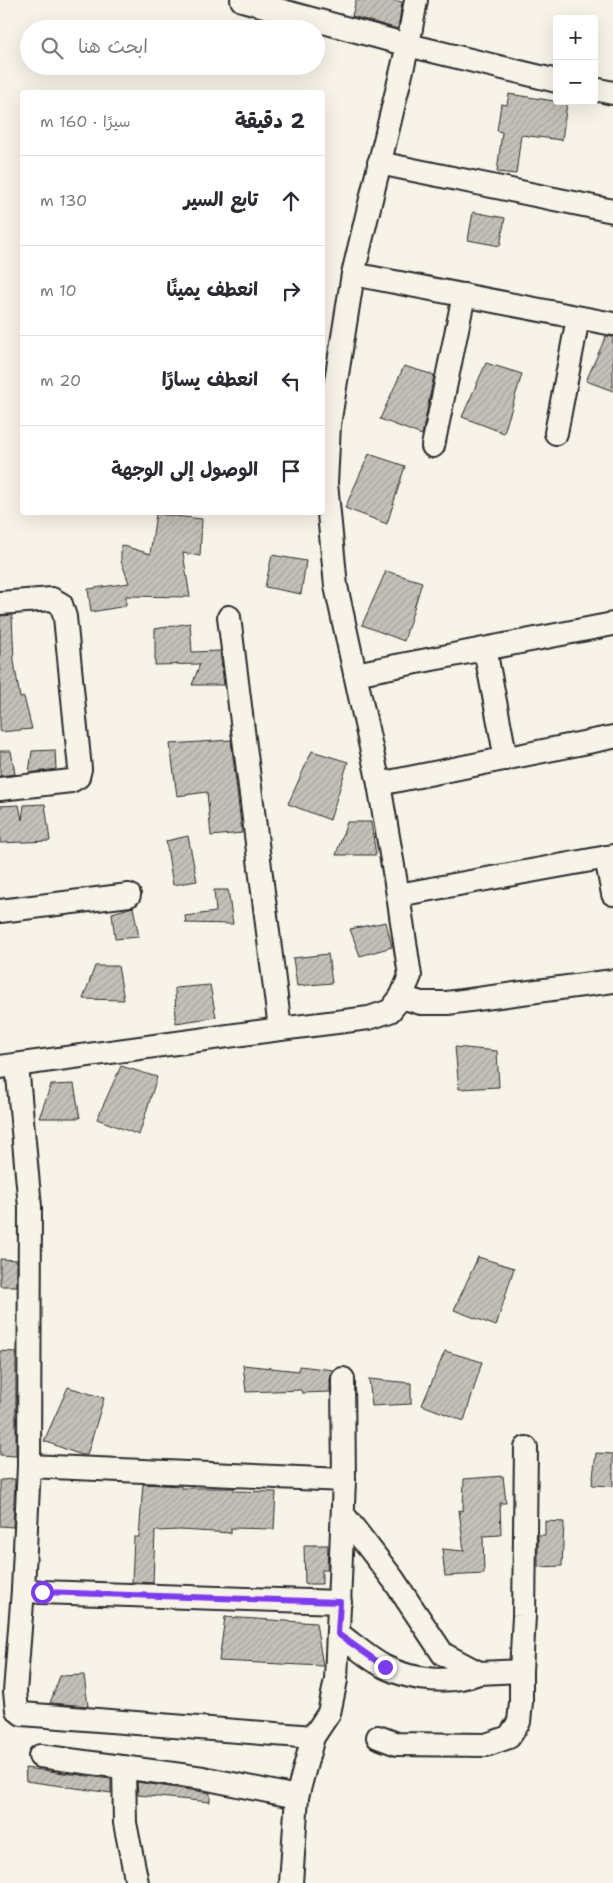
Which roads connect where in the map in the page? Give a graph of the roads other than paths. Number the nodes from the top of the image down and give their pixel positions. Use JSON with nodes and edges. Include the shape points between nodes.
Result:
{"nodes":[{"id":1,"x":242,"y":0,"type":"edge"},
{"id":2,"x":416,"y":0,"type":"edge"},
{"id":3,"x":316,"y":20,"type":"edge"},
{"id":4,"x":325,"y":22,"type":"edge"},
{"id":5,"x":408,"y":45,"type":"junction"},
{"id":6,"x":553,"y":80,"type":"edge"},
{"id":7,"x":598,"y":90,"type":"edge"},
{"id":8,"x":613,"y":93,"type":"edge"},
{"id":9,"x":379,"y":163,"type":"junction"},
{"id":10,"x":613,"y":211,"type":"edge"},
{"id":11,"x":353,"y":274,"type":"junction"},
{"id":12,"x":464,"y":295,"type":"junction"},
{"id":13,"x":578,"y":318,"type":"junction"},
{"id":14,"x":613,"y":324,"type":"edge"},
{"id":15,"x":556,"y":433,"type":"dead end"},
{"id":16,"x":433,"y":446,"type":"dead end"},
{"id":17,"x":0,"y":603,"type":"edge"},
{"id":18,"x":229,"y":618,"type":"dead end"},
{"id":19,"x":613,"y":624,"type":"edge"},
{"id":20,"x":485,"y":649,"type":"junction"},
{"id":21,"x":354,"y":674,"type":"junction"},
{"id":22,"x":613,"y":737,"type":"edge"},
{"id":23,"x":506,"y":759,"type":"junction"},
{"id":24,"x":379,"y":784,"type":"junction"},
{"id":25,"x":0,"y":789,"type":"edge"},
{"id":26,"x":609,"y":856,"type":"edge"},
{"id":27,"x":613,"y":894,"type":"edge"},
{"id":28,"x":129,"y":895,"type":"dead end"},
{"id":29,"x":398,"y":895,"type":"junction"},
{"id":30,"x":0,"y":911,"type":"edge"},
{"id":31,"x":613,"y":981,"type":"edge"},
{"id":32,"x":401,"y":997,"type":"junction"},
{"id":33,"x":280,"y":1029,"type":"junction"},
{"id":34,"x":9,"y":1066,"type":"edge"},
{"id":35,"x":343,"y":1379,"type":"dead end"},
{"id":36,"x":526,"y":1448,"type":"dead end"},
{"id":37,"x":29,"y":1466,"type":"junction"},
{"id":38,"x":344,"y":1480,"type":"junction"},
{"id":39,"x":343,"y":1514,"type":"junction"},
{"id":40,"x":23,"y":1590,"type":"junction"},
{"id":41,"x":340,"y":1602,"type":"junction"},
{"id":42,"x":338,"y":1634,"type":"junction"},
{"id":43,"x":521,"y":1671,"type":"junction"},
{"id":44,"x":479,"y":1674,"type":"junction"},
{"id":45,"x":313,"y":1737,"type":"junction"},
{"id":46,"x":378,"y":1737,"type":"dead end"},
{"id":47,"x":40,"y":1756,"type":"dead end"},
{"id":48,"x":124,"y":1767,"type":"junction"},
{"id":49,"x":297,"y":1797,"type":"junction"},
{"id":50,"x":137,"y":1883,"type":"edge"},
{"id":51,"x":291,"y":1883,"type":"edge"}],
"edges":[{"from":1,"to":3,"type":"street"},
{"from":2,"to":5,"type":"street"},
{"from":4,"to":5,"type":"street"},
{"from":5,"to":6,"type":"street"},
{"from":5,"to":9,"type":"street"},
{"from":7,"to":8,"type":"street"},
{"from":9,"to":10,"type":"street"},
{"from":9,"to":11,"type":"street"},
{"from":11,"to":12,"type":"street"},
{"from":11,"to":21,"type":"street","via":[[329,425],[326,483],[336,586]]},
{"from":12,"to":13,"type":"street"},
{"from":12,"to":16,"type":"street"},
{"from":13,"to":14,"type":"street"},
{"from":13,"to":15,"type":"street"},
{"from":17,"to":25,"type":"street","via":[[52,599],[61,604],[66,618],[80,769],[78,777],[71,781]]},
{"from":18,"to":33,"type":"street"},
{"from":19,"to":20,"type":"street"},
{"from":20,"to":21,"type":"street"},
{"from":20,"to":23,"type":"street"},
{"from":21,"to":24,"type":"street"},
{"from":22,"to":23,"type":"street"},
{"from":23,"to":24,"type":"street"},
{"from":24,"to":29,"type":"street"},
{"from":26,"to":27,"type":"street"},
{"from":26,"to":29,"type":"street"},
{"from":28,"to":30,"type":"street"},
{"from":29,"to":32,"type":"street","via":[[410,976]]},
{"from":31,"to":32,"type":"street","via":[[448,1003],[421,1003]]},
{"from":32,"to":33,"type":"street","via":[[390,1011],[370,1018]]},
{"from":33,"to":34,"type":"street"},
{"from":34,"to":37,"type":"street","via":[[30,1207]]},
{"from":35,"to":38,"type":"street"},
{"from":36,"to":43,"type":"street"},
{"from":37,"to":38,"type":"street"},
{"from":37,"to":40,"type":"street"},
{"from":38,"to":39,"type":"street"},
{"from":39,"to":41,"type":"street"},
{"from":39,"to":44,"type":"street","via":[[393,1579],[443,1654]]},
{"from":40,"to":41,"type":"street"},
{"from":40,"to":45,"type":"street","via":[[15,1692],[17,1710],[22,1714]]},
{"from":41,"to":42,"type":"street"},
{"from":42,"to":44,"type":"street","via":[[385,1667],[420,1679],[465,1679]]},
{"from":42,"to":45,"type":"street","via":[[336,1680],[330,1713]]},
{"from":43,"to":44,"type":"street"},
{"from":43,"to":46,"type":"street","via":[[519,1722],[509,1737],[486,1745],[467,1745],[397,1744]]},
{"from":45,"to":49,"type":"street"},
{"from":47,"to":48,"type":"street"},
{"from":48,"to":49,"type":"street","via":[[203,1778]]},
{"from":48,"to":50,"type":"street","via":[[125,1823]]},
{"from":49,"to":51,"type":"street"}]}
